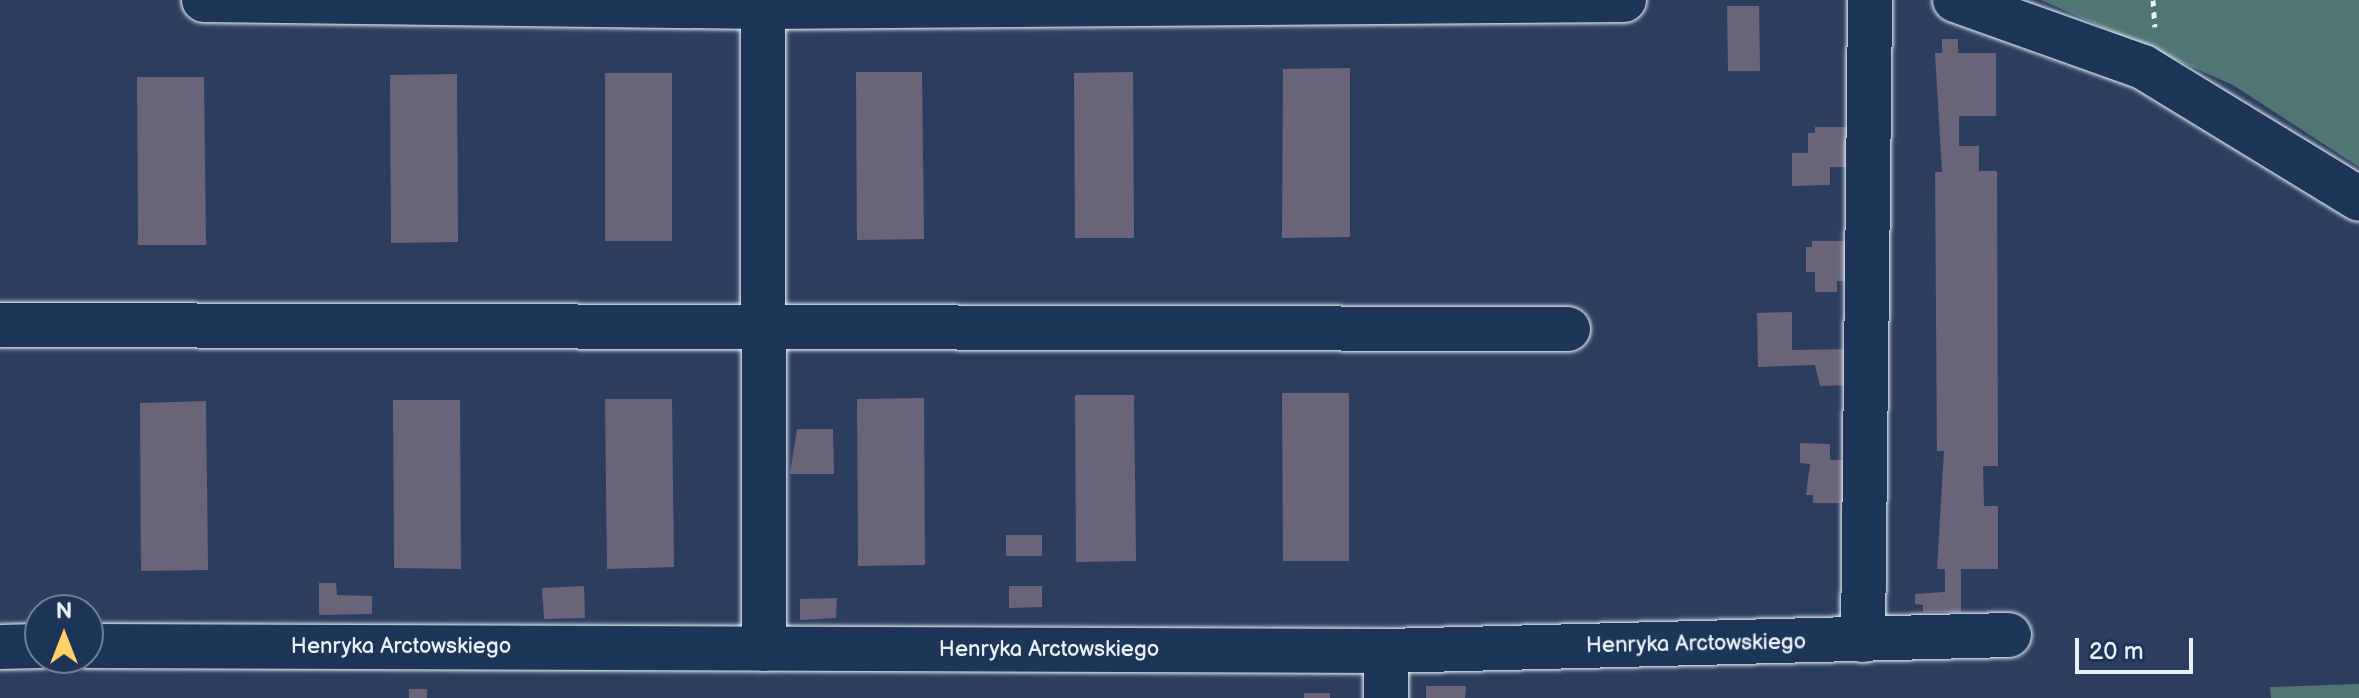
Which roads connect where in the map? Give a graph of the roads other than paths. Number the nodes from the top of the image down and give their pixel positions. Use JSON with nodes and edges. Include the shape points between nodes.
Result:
{"nodes":[{"id":1,"x":204,"y":0,"type":"edge"},
{"id":2,"x":1624,"y":0,"type":"edge"},
{"id":3,"x":1870,"y":0,"type":"edge"},
{"id":4,"x":1955,"y":0,"type":"edge"},
{"id":5,"x":763,"y":7,"type":"junction"},
{"id":6,"x":2359,"y":199,"type":"edge"},
{"id":7,"x":767,"y":324,"type":"junction"},
{"id":8,"x":0,"y":325,"type":"edge"},
{"id":9,"x":1568,"y":329,"type":"dead end"},
{"id":10,"x":2009,"y":635,"type":"dead end"},
{"id":11,"x":1863,"y":640,"type":"junction"},
{"id":12,"x":24,"y":646,"type":"edge"},
{"id":13,"x":104,"y":646,"type":"edge"},
{"id":14,"x":0,"y":647,"type":"edge"},
{"id":15,"x":764,"y":649,"type":"junction"},
{"id":16,"x":1386,"y":651,"type":"junction"},
{"id":17,"x":1386,"y":698,"type":"edge"}],
"edges":[{"from":1,"to":5,"type":"street"},
{"from":2,"to":5,"type":"street"},
{"from":3,"to":11,"type":"street"},
{"from":4,"to":6,"type":"street","via":[[2143,67]]},
{"from":5,"to":7,"type":"street"},
{"from":7,"to":8,"type":"street"},
{"from":7,"to":9,"type":"street"},
{"from":7,"to":15,"type":"street"},
{"from":10,"to":11,"type":"street","name":"Henryka Arctowskiego"},
{"from":11,"to":16,"type":"street","name":"Henryka Arctowskiego"},
{"from":12,"to":14,"type":"street"},
{"from":13,"to":15,"type":"street","name":"Henryka Arctowskiego"},
{"from":15,"to":16,"type":"street","name":"Henryka Arctowskiego"},
{"from":16,"to":17,"type":"street"}]}
